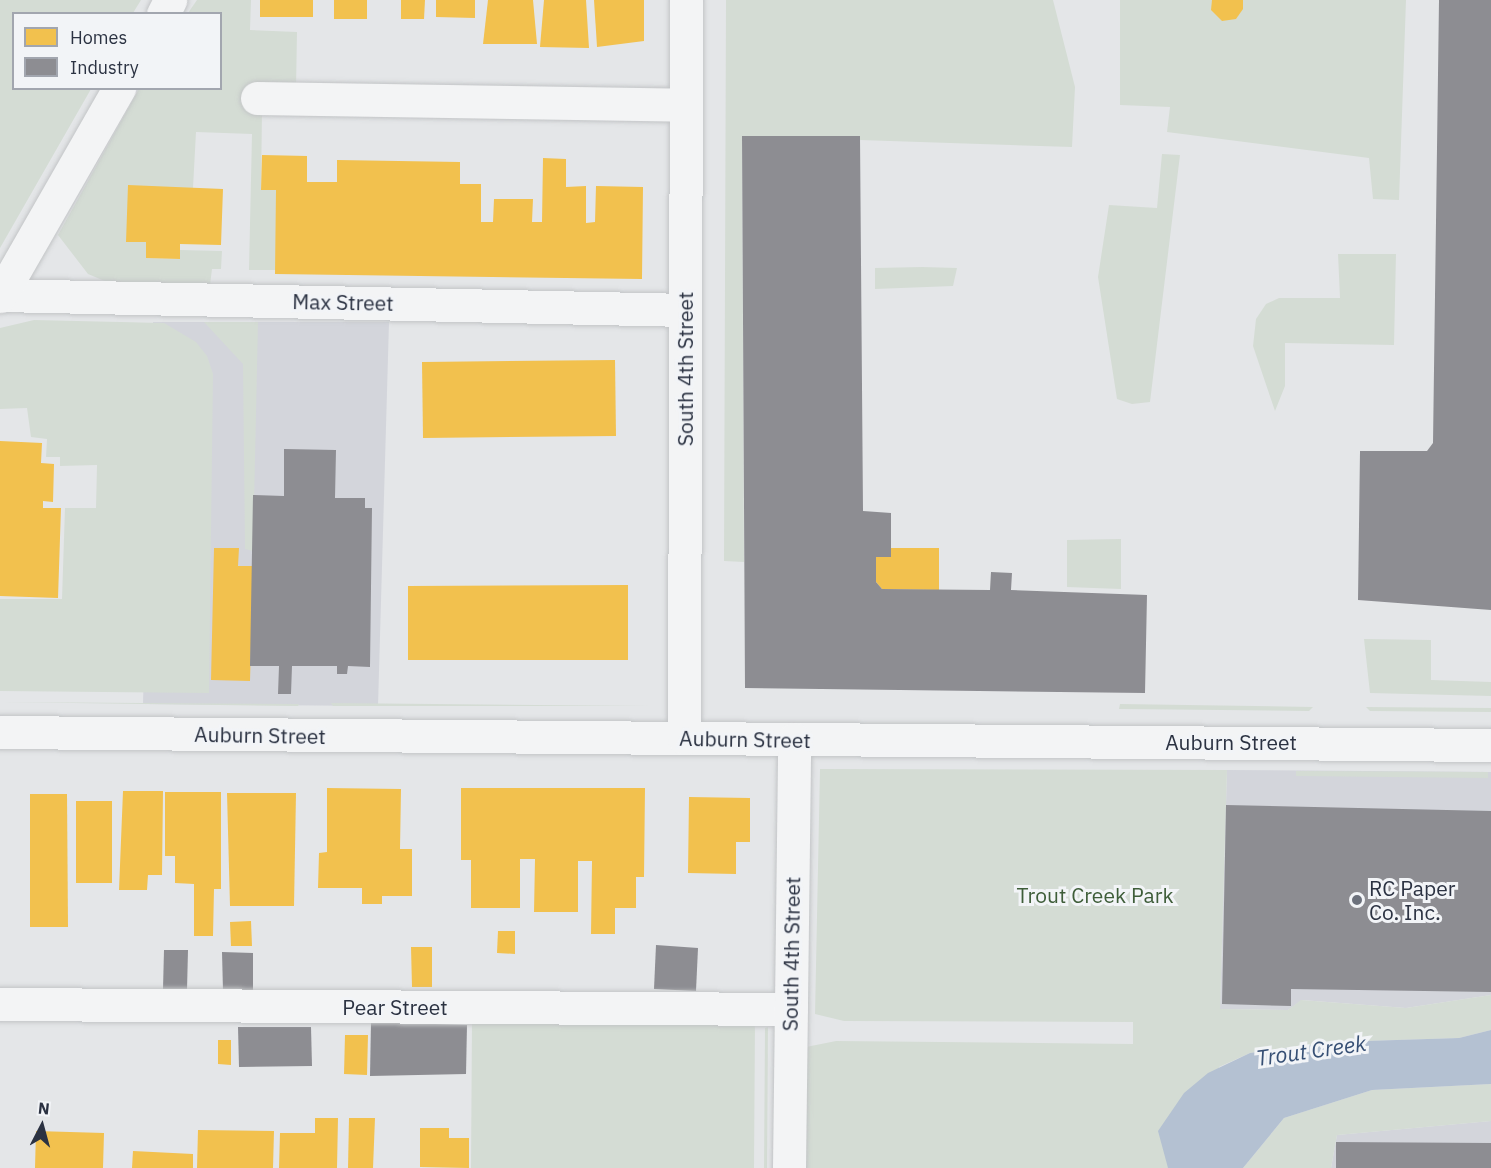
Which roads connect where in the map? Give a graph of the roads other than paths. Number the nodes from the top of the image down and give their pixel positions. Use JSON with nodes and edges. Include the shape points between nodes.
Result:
{"nodes":[{"id":1,"x":686,"y":0,"type":"edge"},
{"id":2,"x":118,"y":90,"type":"edge"},
{"id":3,"x":257,"y":98,"type":"dead end"},
{"id":4,"x":686,"y":105,"type":"junction"},
{"id":5,"x":0,"y":296,"type":"edge"},
{"id":6,"x":685,"y":310,"type":"junction"},
{"id":7,"x":0,"y":732,"type":"edge"},
{"id":8,"x":684,"y":738,"type":"junction"},
{"id":9,"x":794,"y":739,"type":"junction"},
{"id":10,"x":1491,"y":745,"type":"edge"},
{"id":11,"x":0,"y":1004,"type":"edge"},
{"id":12,"x":791,"y":1009,"type":"junction"},
{"id":13,"x":789,"y":1168,"type":"edge"}],
"edges":[{"from":1,"to":4,"type":"street","name":"South 4th Street"},
{"from":2,"to":5,"type":"street"},
{"from":3,"to":4,"type":"street"},
{"from":4,"to":6,"type":"street","name":"South 4th Street"},
{"from":5,"to":6,"type":"street","name":"Max Street"},
{"from":6,"to":8,"type":"street","name":"South 4th Street"},
{"from":7,"to":8,"type":"street","name":"Auburn Street"},
{"from":8,"to":9,"type":"street","name":"Auburn Street"},
{"from":9,"to":10,"type":"street","name":"Auburn Street"},
{"from":9,"to":12,"type":"street","name":"South 4th Street"},
{"from":11,"to":12,"type":"street","name":"Pear Street"},
{"from":12,"to":13,"type":"street","name":"South 4th Street"}]}
